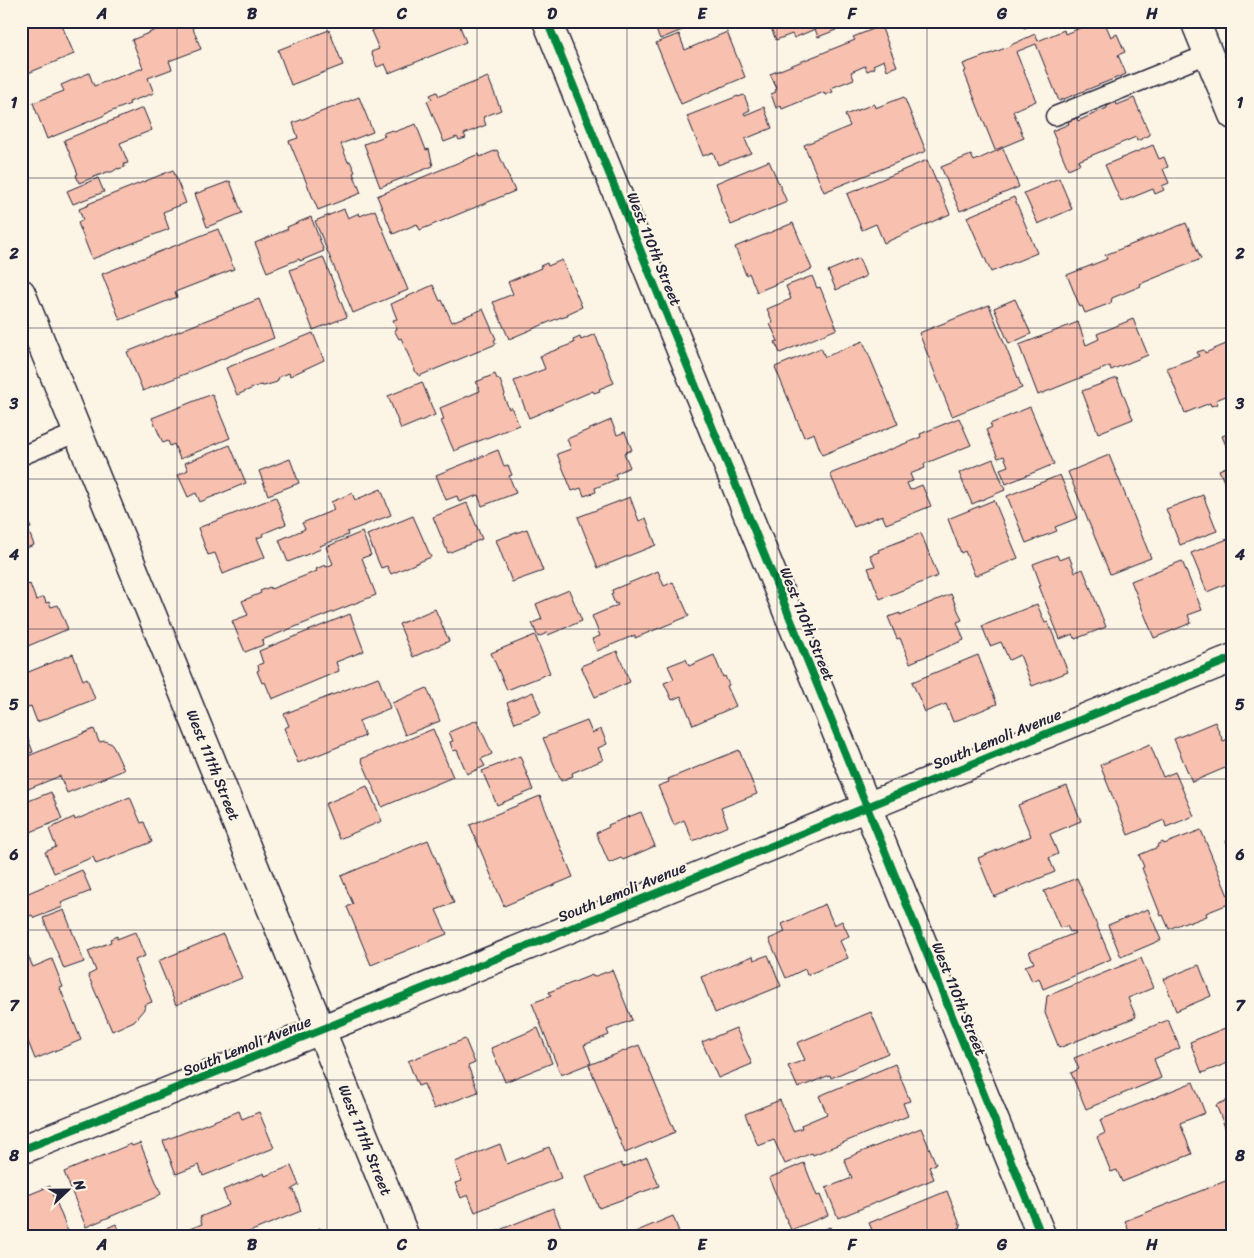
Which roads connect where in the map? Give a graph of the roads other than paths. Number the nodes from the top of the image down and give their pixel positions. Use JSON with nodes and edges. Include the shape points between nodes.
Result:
{"nodes":[{"id":1,"x":547,"y":21,"type":"edge"},
{"id":2,"x":1195,"y":21,"type":"edge"},
{"id":3,"x":1208,"y":54,"type":"junction"},
{"id":4,"x":1233,"y":115,"type":"edge"},
{"id":5,"x":1055,"y":116,"type":"dead end"},
{"id":6,"x":21,"y":293,"type":"edge"},
{"id":7,"x":78,"y":432,"type":"junction"},
{"id":8,"x":21,"y":456,"type":"edge"},
{"id":9,"x":1233,"y":658,"type":"edge"},
{"id":10,"x":866,"y":806,"type":"junction"},
{"id":11,"x":321,"y":1031,"type":"junction"},
{"id":12,"x":21,"y":1150,"type":"edge"},
{"id":13,"x":405,"y":1237,"type":"edge"},
{"id":14,"x":1042,"y":1237,"type":"edge"}],
"edges":[{"from":1,"to":10,"type":"street","name":"West 110th Street"},
{"from":2,"to":3,"type":"street"},
{"from":3,"to":4,"type":"street"},
{"from":3,"to":5,"type":"lane"},
{"from":6,"to":7,"type":"street","name":"West 111th Street"},
{"from":7,"to":8,"type":"lane"},
{"from":7,"to":11,"type":"street","name":"West 111th Street"},
{"from":9,"to":10,"type":"street","name":"South Lemoli Avenue"},
{"from":10,"to":11,"type":"street","name":"South Lemoli Avenue"},
{"from":10,"to":14,"type":"street","name":"West 110th Street"},
{"from":11,"to":12,"type":"street","name":"South Lemoli Avenue"},
{"from":11,"to":13,"type":"street","name":"West 111th Street"}]}
